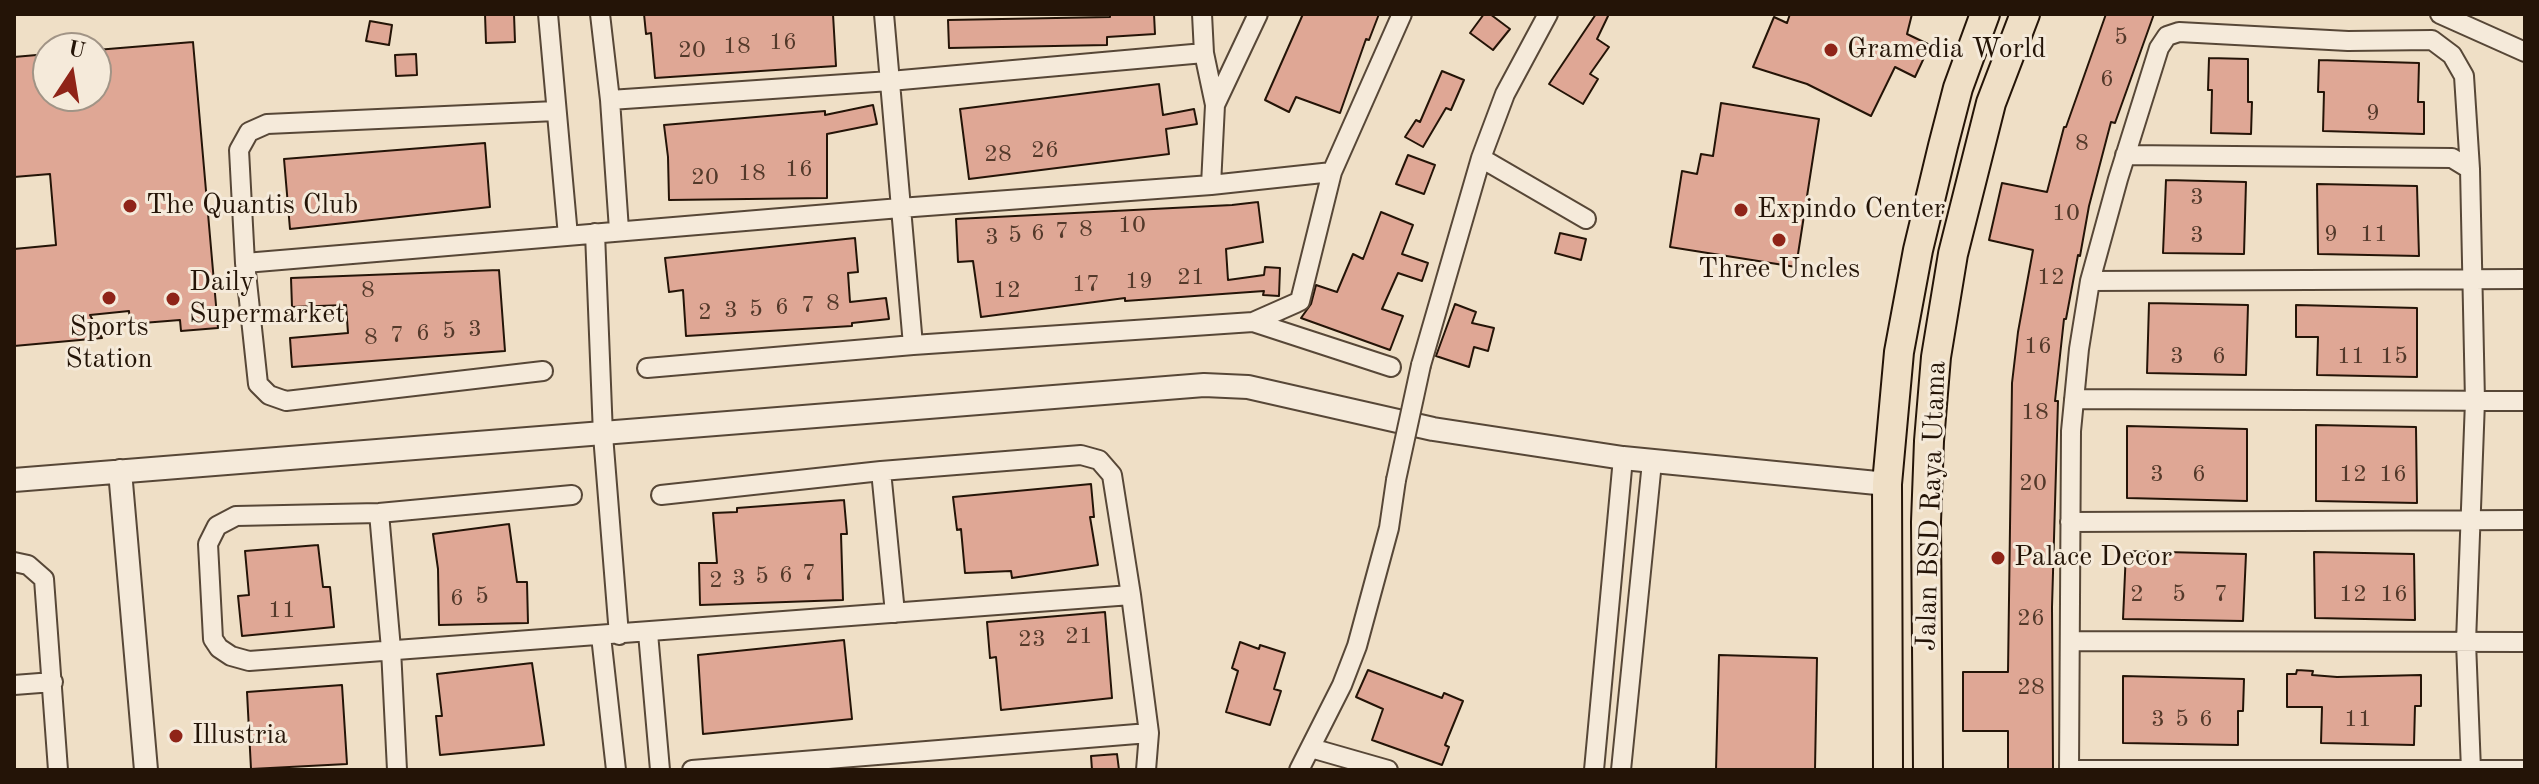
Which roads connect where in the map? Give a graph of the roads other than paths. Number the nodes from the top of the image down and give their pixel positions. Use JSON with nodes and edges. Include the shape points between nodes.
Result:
{"nodes":[{"id":1,"x":548,"y":14,"type":"edge"},
{"id":2,"x":600,"y":14,"type":"edge"},
{"id":3,"x":884,"y":14,"type":"edge"},
{"id":4,"x":1202,"y":14,"type":"edge"},
{"id":5,"x":1258,"y":14,"type":"edge"},
{"id":6,"x":1402,"y":14,"type":"edge"},
{"id":7,"x":1548,"y":14,"type":"edge"},
{"id":8,"x":1985,"y":14,"type":"edge"},
{"id":9,"x":2025,"y":14,"type":"edge"},
{"id":10,"x":2440,"y":14,"type":"edge"},
{"id":11,"x":2525,"y":52,"type":"edge"},
{"id":12,"x":1204,"y":53,"type":"junction"},
{"id":13,"x":890,"y":81,"type":"junction"},
{"id":14,"x":610,"y":100,"type":"junction"},
{"id":15,"x":1215,"y":105,"type":"junction"},
{"id":16,"x":556,"y":111,"type":"junction"},
{"id":17,"x":2125,"y":155,"type":"junction"},
{"id":18,"x":1481,"y":158,"type":"junction"},
{"id":19,"x":2470,"y":169,"type":"junction"},
{"id":20,"x":1332,"y":172,"type":"junction"},
{"id":21,"x":1211,"y":185,"type":"junction"},
{"id":22,"x":900,"y":208,"type":"junction"},
{"id":23,"x":1586,"y":219,"type":"dead end"},
{"id":24,"x":619,"y":230,"type":"junction"},
{"id":25,"x":595,"y":233,"type":"junction"},
{"id":26,"x":568,"y":236,"type":"junction"},
{"id":27,"x":245,"y":263,"type":"junction"},
{"id":28,"x":2525,"y":279,"type":"edge"},
{"id":29,"x":2472,"y":280,"type":"junction"},
{"id":30,"x":2090,"y":281,"type":"junction"},
{"id":31,"x":1253,"y":322,"type":"junction"},
{"id":32,"x":913,"y":345,"type":"junction"},
{"id":33,"x":1899,"y":352,"type":"junction"},
{"id":34,"x":1936,"y":357,"type":"junction"},
{"id":35,"x":1391,"y":367,"type":"dead end"},
{"id":36,"x":647,"y":368,"type":"dead end"},
{"id":37,"x":543,"y":371,"type":"dead end"},
{"id":38,"x":2074,"y":399,"type":"junction"},
{"id":39,"x":2475,"y":401,"type":"junction"},
{"id":40,"x":2525,"y":401,"type":"edge"},
{"id":41,"x":603,"y":435,"type":"junction"},
{"id":42,"x":1623,"y":458,"type":"junction"},
{"id":43,"x":1652,"y":462,"type":"junction"},
{"id":44,"x":120,"y":471,"type":"junction"},
{"id":45,"x":881,"y":471,"type":"junction"},
{"id":46,"x":14,"y":480,"type":"edge"},
{"id":47,"x":1887,"y":484,"type":"junction"},
{"id":48,"x":572,"y":495,"type":"dead end"},
{"id":49,"x":661,"y":495,"type":"dead end"},
{"id":50,"x":379,"y":513,"type":"junction"},
{"id":51,"x":2471,"y":520,"type":"junction"},
{"id":52,"x":2525,"y":520,"type":"edge"},
{"id":53,"x":2070,"y":522,"type":"junction"},
{"id":54,"x":14,"y":562,"type":"edge"},
{"id":55,"x":1131,"y":595,"type":"junction"},
{"id":56,"x":895,"y":613,"type":"junction"},
{"id":57,"x":648,"y":633,"type":"junction"},
{"id":58,"x":610,"y":635,"type":"junction"},
{"id":59,"x":2070,"y":641,"type":"junction"},
{"id":60,"x":2466,"y":642,"type":"junction"},
{"id":61,"x":2525,"y":642,"type":"edge"},
{"id":62,"x":391,"y":649,"type":"junction"},
{"id":63,"x":53,"y":682,"type":"junction"},
{"id":64,"x":14,"y":685,"type":"edge"},
{"id":65,"x":1149,"y":733,"type":"junction"},
{"id":66,"x":1311,"y":748,"type":"junction"},
{"id":67,"x":902,"y":761,"type":"edge"},
{"id":68,"x":58,"y":770,"type":"edge"},
{"id":69,"x":146,"y":770,"type":"edge"},
{"id":70,"x":397,"y":770,"type":"edge"},
{"id":71,"x":615,"y":770,"type":"edge"},
{"id":72,"x":660,"y":770,"type":"edge"},
{"id":73,"x":692,"y":770,"type":"edge"},
{"id":74,"x":1146,"y":770,"type":"edge"},
{"id":75,"x":1299,"y":770,"type":"edge"},
{"id":76,"x":1388,"y":770,"type":"edge"},
{"id":77,"x":1594,"y":770,"type":"edge"},
{"id":78,"x":1621,"y":770,"type":"edge"},
{"id":79,"x":1888,"y":770,"type":"edge"},
{"id":80,"x":1928,"y":770,"type":"edge"},
{"id":81,"x":2069,"y":770,"type":"edge"},
{"id":82,"x":2471,"y":770,"type":"edge"},
{"id":83,"x":2525,"y":770,"type":"edge"}],
"edges":[{"from":1,"to":16,"type":"street"},
{"from":2,"to":14,"type":"street"},
{"from":3,"to":13,"type":"street"},
{"from":4,"to":12,"type":"street"},
{"from":5,"to":15,"type":"street"},
{"from":6,"to":20,"type":"street"},
{"from":7,"to":18,"type":"street","via":[[1505,94]]},
{"from":8,"to":33,"type":"main road","name":"Jalan BSD Raya Utama","via":[[1943,146]]},
{"from":9,"to":34,"type":"main road","name":"Jalan BSD Raya Utama","via":[[1988,115],[1953,254]]},
{"from":10,"to":11,"type":"street"},
{"from":12,"to":13,"type":"street"},
{"from":12,"to":15,"type":"street"},
{"from":13,"to":14,"type":"street"},
{"from":13,"to":22,"type":"street"},
{"from":14,"to":24,"type":"street"},
{"from":15,"to":21,"type":"street"},
{"from":16,"to":26,"type":"street"},
{"from":16,"to":27,"type":"street","via":[[267,124],[249,132],[239,150]]},
{"from":17,"to":19,"type":"street","via":[[2452,158]]},
{"from":17,"to":19,"type":"street","via":[[2167,36],[2179,32],[2432,40],[2452,55],[2464,76]]},
{"from":17,"to":30,"type":"street"},
{"from":18,"to":23,"type":"street"},
{"from":18,"to":66,"type":"street","bridge":true,"via":[[1421,365],[1389,528],[1357,646]]},
{"from":19,"to":29,"type":"street"},
{"from":20,"to":21,"type":"street"},
{"from":20,"to":31,"type":"street","via":[[1300,301]]},
{"from":21,"to":22,"type":"street"},
{"from":22,"to":24,"type":"street"},
{"from":22,"to":32,"type":"street"},
{"from":24,"to":25,"type":"street"},
{"from":25,"to":26,"type":"street"},
{"from":25,"to":41,"type":"street"},
{"from":26,"to":27,"type":"street"},
{"from":27,"to":37,"type":"street","via":[[258,384],[269,395],[286,401]]},
{"from":28,"to":29,"type":"street"},
{"from":29,"to":30,"type":"street"},
{"from":29,"to":39,"type":"street"},
{"from":30,"to":38,"type":"street"},
{"from":31,"to":32,"type":"street"},
{"from":31,"to":35,"type":"street"},
{"from":32,"to":36,"type":"street"},
{"from":33,"to":34,"type":"main road"},
{"from":33,"to":47,"type":"main road","name":"Jalan BSD Raya Utama"},
{"from":34,"to":80,"type":"main road","name":"Jalan BSD Raya Utama","via":[[1926,522]]},
{"from":38,"to":39,"type":"street"},
{"from":38,"to":53,"type":"street"},
{"from":39,"to":40,"type":"street"},
{"from":39,"to":51,"type":"street"},
{"from":41,"to":42,"type":"street","via":[[1204,385],[1248,387],[1433,429]]},
{"from":41,"to":44,"type":"street"},
{"from":41,"to":58,"type":"street"},
{"from":42,"to":43,"type":"street"},
{"from":42,"to":77,"type":"street"},
{"from":43,"to":47,"type":"street"},
{"from":43,"to":78,"type":"street"},
{"from":44,"to":46,"type":"street"},
{"from":44,"to":69,"type":"street"},
{"from":45,"to":49,"type":"street"},
{"from":45,"to":55,"type":"street","via":[[1081,455],[1099,460],[1112,475]]},
{"from":45,"to":56,"type":"street"},
{"from":47,"to":79,"type":"main road","name":"Jalan BSD Raya Utama"},
{"from":48,"to":50,"type":"street"},
{"from":50,"to":62,"type":"street"},
{"from":50,"to":62,"type":"street","via":[[236,516],[217,526],[208,544],[213,639],[231,656],[249,661]]},
{"from":51,"to":52,"type":"street"},
{"from":51,"to":53,"type":"street"},
{"from":51,"to":60,"type":"street"},
{"from":53,"to":59,"type":"street"},
{"from":54,"to":63,"type":"street","via":[[28,565],[44,579]]},
{"from":55,"to":56,"type":"street"},
{"from":55,"to":65,"type":"street"},
{"from":56,"to":57,"type":"street"},
{"from":57,"to":58,"type":"street"},
{"from":57,"to":72,"type":"street"},
{"from":58,"to":62,"type":"street"},
{"from":58,"to":71,"type":"street"},
{"from":59,"to":60,"type":"street"},
{"from":59,"to":81,"type":"street"},
{"from":60,"to":61,"type":"street"},
{"from":60,"to":82,"type":"street"},
{"from":62,"to":70,"type":"street"},
{"from":63,"to":64,"type":"street"},
{"from":63,"to":68,"type":"street"},
{"from":65,"to":67,"type":"street"},
{"from":65,"to":74,"type":"street"},
{"from":66,"to":75,"type":"street"},
{"from":66,"to":76,"type":"street"},
{"from":67,"to":73,"type":"street"},
{"from":81,"to":82,"type":"street"},
{"from":82,"to":83,"type":"street"}]}
